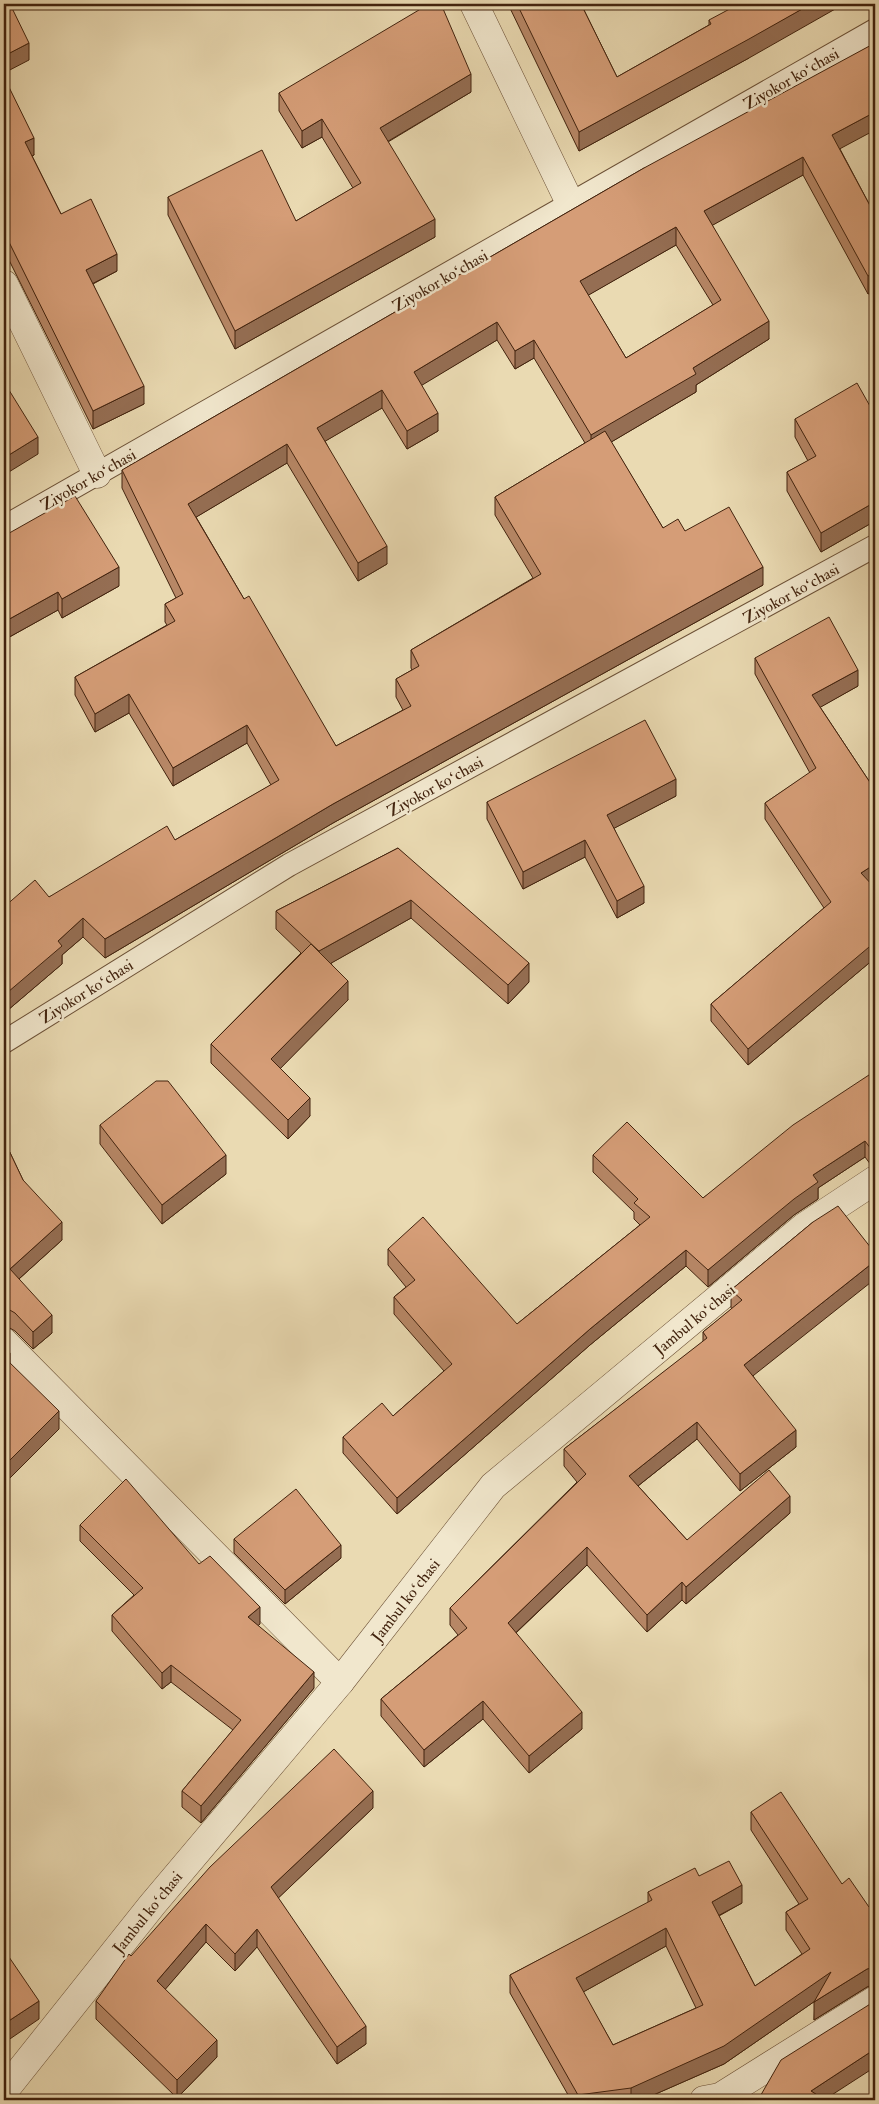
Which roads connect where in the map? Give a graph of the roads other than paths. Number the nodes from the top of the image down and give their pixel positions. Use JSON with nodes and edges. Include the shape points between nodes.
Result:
{"nodes":[{"id":1,"x":474,"y":4,"type":"edge"},
{"id":2,"x":875,"y":30,"type":"edge"},
{"id":3,"x":571,"y":205,"type":"junction"},
{"id":4,"x":4,"y":284,"type":"edge"},
{"id":5,"x":97,"y":474,"type":"junction"},
{"id":6,"x":4,"y":527,"type":"edge"},
{"id":7,"x":875,"y":546,"type":"edge"},
{"id":8,"x":4,"y":1042,"type":"edge"},
{"id":9,"x":875,"y":1180,"type":"edge"},
{"id":10,"x":4,"y":1342,"type":"edge"},
{"id":11,"x":340,"y":1682,"type":"junction"},
{"id":12,"x":875,"y":2000,"type":"edge"},
{"id":13,"x":4,"y":2091,"type":"edge"},
{"id":14,"x":704,"y":2100,"type":"edge"}],
"edges":[{"from":1,"to":3,"type":"street"},
{"from":2,"to":3,"type":"lane","name":"Ziyokor koʻchasi"},
{"from":3,"to":5,"type":"lane","name":"Ziyokor koʻchasi"},
{"from":4,"to":5,"type":"street"},
{"from":5,"to":6,"type":"lane","name":"Ziyokor koʻchasi"},
{"from":7,"to":8,"type":"lane","name":"Ziyokor koʻchasi","via":[[289,866]]},
{"from":9,"to":11,"type":"street","name":"Jambul koʻchasi","via":[[804,1227],[493,1486]]},
{"from":10,"to":11,"type":"street"},
{"from":11,"to":13,"type":"street","name":"Jambul koʻchasi","via":[[152,1905]]},
{"from":12,"to":14,"type":"street","via":[[720,2097]]}]}
